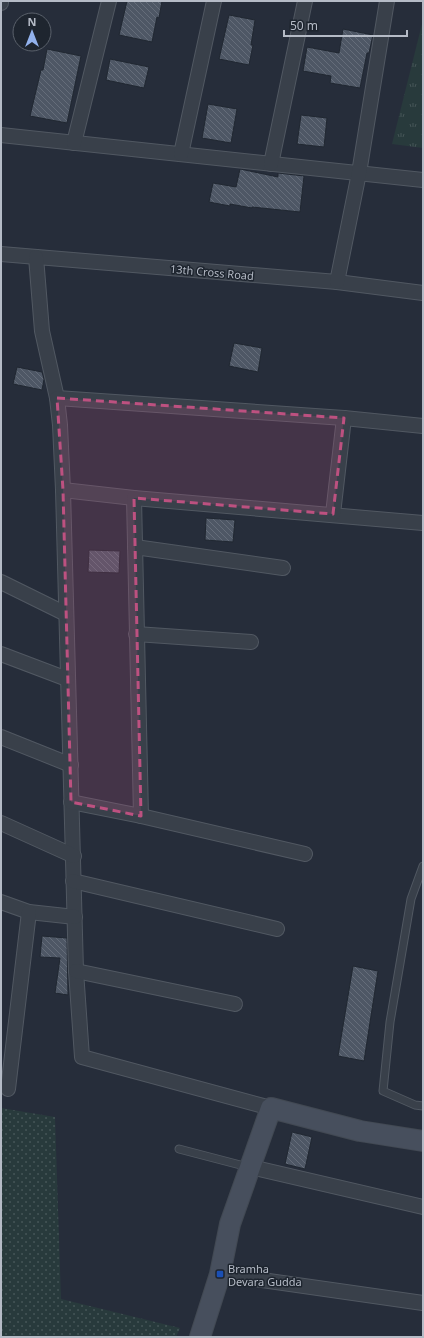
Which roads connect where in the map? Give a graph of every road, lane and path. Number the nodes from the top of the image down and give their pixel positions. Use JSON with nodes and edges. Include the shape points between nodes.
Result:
{"nodes":[{"id":1,"x":109,"y":1,"type":"edge"},
{"id":2,"x":214,"y":1,"type":"edge"},
{"id":3,"x":305,"y":1,"type":"edge"},
{"id":4,"x":387,"y":1,"type":"edge"},
{"id":5,"x":1,"y":135,"type":"edge"},
{"id":6,"x":74,"y":143,"type":"junction"},
{"id":7,"x":181,"y":154,"type":"junction"},
{"id":8,"x":271,"y":164,"type":"junction"},
{"id":9,"x":359,"y":173,"type":"junction"},
{"id":10,"x":423,"y":180,"type":"edge"},
{"id":11,"x":1,"y":254,"type":"edge"},
{"id":12,"x":36,"y":256,"type":"junction"},
{"id":13,"x":337,"y":282,"type":"junction"},
{"id":14,"x":423,"y":293,"type":"edge"},
{"id":15,"x":57,"y":398,"type":"junction"},
{"id":16,"x":344,"y":418,"type":"junction"},
{"id":17,"x":423,"y":426,"type":"edge"},
{"id":18,"x":63,"y":490,"type":"junction"},
{"id":19,"x":134,"y":498,"type":"junction"},
{"id":20,"x":333,"y":514,"type":"junction"},
{"id":21,"x":423,"y":523,"type":"edge"},
{"id":22,"x":135,"y":547,"type":"junction"},
{"id":23,"x":284,"y":568,"type":"dead end"},
{"id":24,"x":1,"y":582,"type":"edge"},
{"id":25,"x":66,"y":614,"type":"junction"},
{"id":26,"x":136,"y":634,"type":"junction"},
{"id":27,"x":251,"y":642,"type":"dead end"},
{"id":28,"x":1,"y":654,"type":"edge"},
{"id":29,"x":67,"y":678,"type":"junction"},
{"id":30,"x":1,"y":737,"type":"edge"},
{"id":31,"x":71,"y":765,"type":"junction"},
{"id":32,"x":71,"y":802,"type":"junction"},
{"id":33,"x":141,"y":816,"type":"junction"},
{"id":34,"x":1,"y":823,"type":"edge"},
{"id":35,"x":305,"y":854,"type":"dead end"},
{"id":36,"x":74,"y":856,"type":"junction"},
{"id":37,"x":423,"y":866,"type":"edge"},
{"id":38,"x":73,"y":881,"type":"junction"},
{"id":39,"x":1,"y":902,"type":"edge"},
{"id":40,"x":29,"y":912,"type":"junction"},
{"id":41,"x":75,"y":917,"type":"junction"},
{"id":42,"x":277,"y":929,"type":"dead end"},
{"id":43,"x":76,"y":971,"type":"junction"},
{"id":44,"x":235,"y":1004,"type":"dead end"},
{"id":45,"x":8,"y":1089,"type":"dead end"},
{"id":46,"x":423,"y":1106,"type":"edge"},
{"id":47,"x":271,"y":1108,"type":"junction"},
{"id":48,"x":423,"y":1141,"type":"edge"},
{"id":49,"x":179,"y":1149,"type":"dead end"},
{"id":50,"x":250,"y":1167,"type":"junction"},
{"id":51,"x":423,"y":1207,"type":"edge"},
{"id":52,"x":220,"y":1274,"type":"junction"},
{"id":53,"x":423,"y":1303,"type":"edge"},
{"id":54,"x":200,"y":1337,"type":"edge"}],
"edges":[{"from":1,"to":6,"type":"street"},
{"from":2,"to":7,"type":"street"},
{"from":3,"to":8,"type":"street"},
{"from":4,"to":9,"type":"street"},
{"from":5,"to":6,"type":"street"},
{"from":6,"to":7,"type":"street"},
{"from":7,"to":8,"type":"street"},
{"from":8,"to":9,"type":"street"},
{"from":9,"to":10,"type":"street"},
{"from":9,"to":13,"type":"street"},
{"from":11,"to":12,"type":"street","name":"13th Cross Road"},
{"from":12,"to":13,"type":"street","name":"13th Cross Road"},
{"from":12,"to":15,"type":"street","via":[[42,331]]},
{"from":13,"to":14,"type":"street","name":"13th Cross Road"},
{"from":15,"to":16,"type":"street"},
{"from":15,"to":18,"type":"street"},
{"from":16,"to":17,"type":"street"},
{"from":16,"to":20,"type":"street"},
{"from":18,"to":19,"type":"street"},
{"from":18,"to":25,"type":"street"},
{"from":19,"to":20,"type":"street"},
{"from":19,"to":22,"type":"street"},
{"from":20,"to":21,"type":"street"},
{"from":22,"to":23,"type":"street"},
{"from":22,"to":26,"type":"street"},
{"from":24,"to":25,"type":"street"},
{"from":25,"to":29,"type":"street"},
{"from":26,"to":27,"type":"street"},
{"from":26,"to":33,"type":"street"},
{"from":28,"to":29,"type":"street"},
{"from":29,"to":31,"type":"street"},
{"from":30,"to":31,"type":"street"},
{"from":31,"to":32,"type":"street"},
{"from":32,"to":33,"type":"street"},
{"from":32,"to":36,"type":"street"},
{"from":33,"to":35,"type":"street"},
{"from":34,"to":36,"type":"street"},
{"from":36,"to":38,"type":"street"},
{"from":37,"to":46,"type":"lane","via":[[411,899],[390,1022],[383,1091]]},
{"from":38,"to":41,"type":"street"},
{"from":38,"to":42,"type":"street"},
{"from":39,"to":40,"type":"street"},
{"from":40,"to":41,"type":"street"},
{"from":40,"to":45,"type":"street"},
{"from":41,"to":43,"type":"street"},
{"from":43,"to":44,"type":"street"},
{"from":43,"to":47,"type":"street","via":[[82,1057]]},
{"from":47,"to":48,"type":"street","via":[[360,1131]]},
{"from":47,"to":50,"type":"street"},
{"from":49,"to":50,"type":"lane"},
{"from":50,"to":51,"type":"street"},
{"from":50,"to":52,"type":"street","via":[[230,1224]]},
{"from":52,"to":53,"type":"street"},
{"from":52,"to":54,"type":"street"}]}
